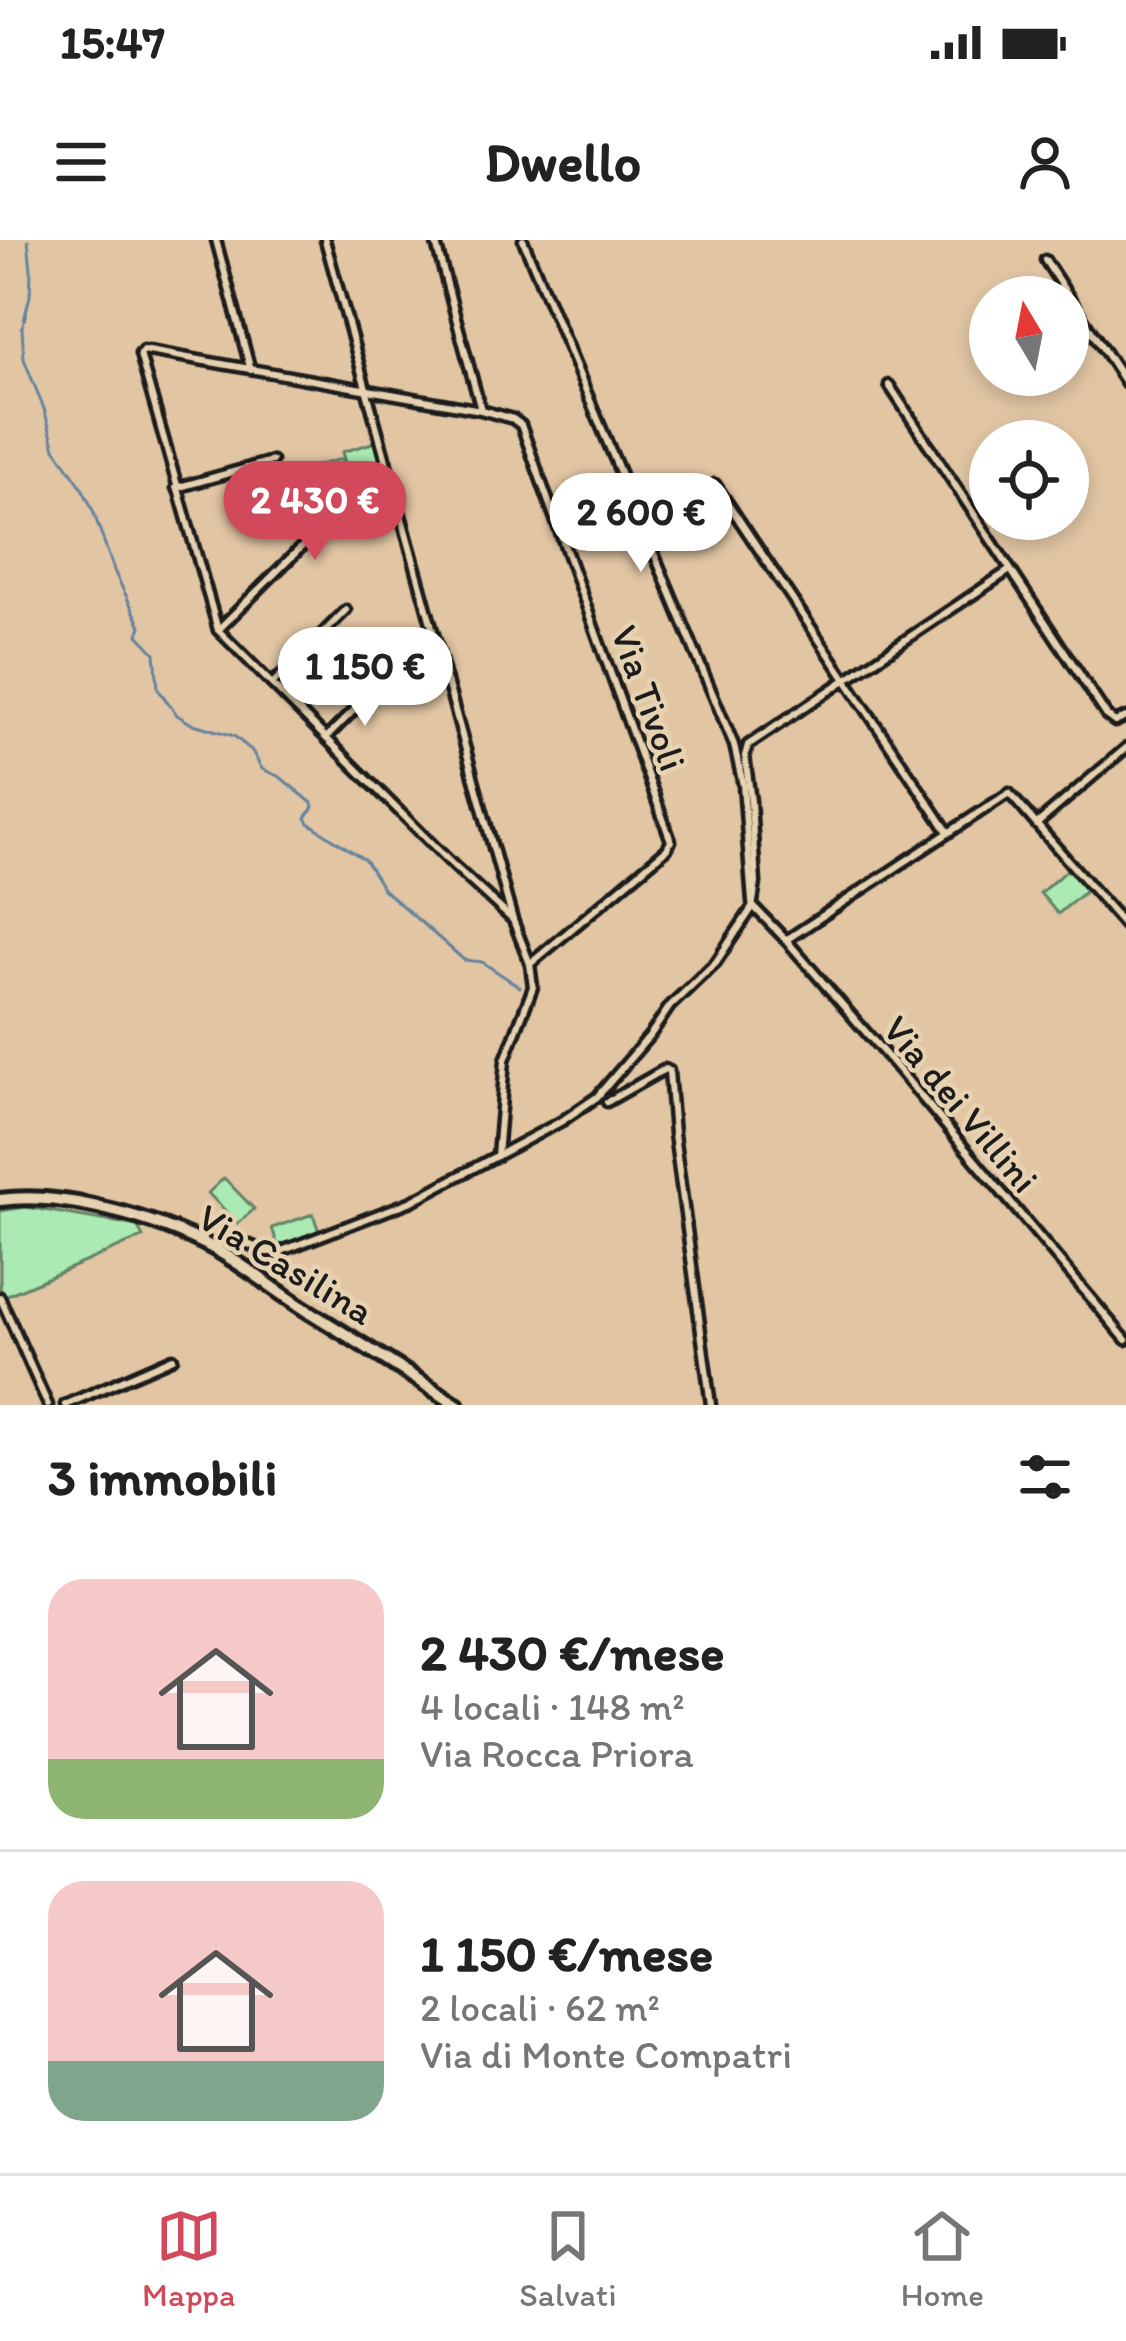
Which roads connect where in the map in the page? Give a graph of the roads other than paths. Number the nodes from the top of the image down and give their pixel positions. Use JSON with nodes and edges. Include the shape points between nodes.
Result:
{"nodes":[{"id":1,"x":215,"y":240,"type":"edge"},
{"id":2,"x":325,"y":240,"type":"edge"},
{"id":3,"x":435,"y":240,"type":"edge"},
{"id":4,"x":523,"y":240,"type":"edge"},
{"id":5,"x":1045,"y":260,"type":"dead end"},
{"id":6,"x":250,"y":367,"type":"junction"},
{"id":7,"x":1126,"y":384,"type":"edge"},
{"id":8,"x":889,"y":385,"type":"dead end"},
{"id":9,"x":366,"y":388,"type":"junction"},
{"id":10,"x":481,"y":410,"type":"junction"},
{"id":11,"x":272,"y":461,"type":"dead end"},
{"id":12,"x":386,"y":463,"type":"junction"},
{"id":13,"x":715,"y":484,"type":"dead end"},
{"id":14,"x":176,"y":488,"type":"junction"},
{"id":15,"x":1010,"y":570,"type":"junction"},
{"id":16,"x":346,"y":610,"type":"dead end"},
{"id":17,"x":218,"y":630,"type":"junction"},
{"id":18,"x":846,"y":681,"type":"junction"},
{"id":19,"x":272,"y":684,"type":"junction"},
{"id":20,"x":374,"y":690,"type":"dead end"},
{"id":21,"x":1126,"y":716,"type":"edge"},
{"id":22,"x":326,"y":738,"type":"junction"},
{"id":23,"x":1126,"y":748,"type":"edge"},
{"id":24,"x":1038,"y":823,"type":"junction"},
{"id":25,"x":948,"y":832,"type":"junction"},
{"id":26,"x":753,"y":906,"type":"junction"},
{"id":27,"x":513,"y":920,"type":"junction"},
{"id":28,"x":1126,"y":927,"type":"edge"},
{"id":29,"x":786,"y":940,"type":"junction"},
{"id":30,"x":530,"y":964,"type":"junction"},
{"id":31,"x":607,"y":1102,"type":"dead end"},
{"id":32,"x":497,"y":1156,"type":"junction"},
{"id":33,"x":0,"y":1200,"type":"edge"},
{"id":34,"x":212,"y":1247,"type":"junction"},
{"id":35,"x":0,"y":1297,"type":"edge"},
{"id":36,"x":1126,"y":1340,"type":"edge"},
{"id":37,"x":172,"y":1358,"type":"dead end"},
{"id":38,"x":48,"y":1405,"type":"edge"},
{"id":39,"x":65,"y":1405,"type":"edge"},
{"id":40,"x":457,"y":1405,"type":"edge"},
{"id":41,"x":711,"y":1405,"type":"edge"}],
"edges":[{"from":1,"to":6,"type":"street"},
{"from":2,"to":9,"type":"street"},
{"from":3,"to":10,"type":"street"},
{"from":4,"to":26,"type":"street","via":[[734,745]]},
{"from":5,"to":7,"type":"street"},
{"from":6,"to":9,"type":"street","name":"Via Tivoli"},
{"from":6,"to":14,"type":"street","name":"Via Tivoli","via":[[142,351]]},
{"from":8,"to":15,"type":"street"},
{"from":9,"to":10,"type":"street","name":"Via Tivoli"},
{"from":9,"to":12,"type":"street"},
{"from":10,"to":30,"type":"street","name":"Via Tivoli","via":[[523,429],[671,840]]},
{"from":11,"to":14,"type":"street"},
{"from":12,"to":17,"type":"street"},
{"from":12,"to":27,"type":"street"},
{"from":13,"to":18,"type":"street"},
{"from":14,"to":17,"type":"street"},
{"from":15,"to":18,"type":"street"},
{"from":15,"to":21,"type":"street","via":[[1107,716]]},
{"from":16,"to":19,"type":"street"},
{"from":17,"to":19,"type":"street"},
{"from":18,"to":25,"type":"street"},
{"from":18,"to":26,"type":"street","via":[[746,747]]},
{"from":19,"to":22,"type":"street"},
{"from":20,"to":22,"type":"street"},
{"from":22,"to":27,"type":"street"},
{"from":23,"to":24,"type":"street"},
{"from":24,"to":25,"type":"street","via":[[1009,793]]},
{"from":24,"to":28,"type":"street"},
{"from":25,"to":29,"type":"street"},
{"from":26,"to":29,"type":"street","name":"Via dei Villini"},
{"from":26,"to":32,"type":"street","via":[[716,962],[591,1102]]},
{"from":27,"to":30,"type":"street"},
{"from":29,"to":36,"type":"street","name":"Via dei Villini"},
{"from":30,"to":32,"type":"street","via":[[532,994],[505,1060]]},
{"from":31,"to":41,"type":"street","via":[[669,1071]]},
{"from":32,"to":34,"type":"street","via":[[399,1208],[283,1251],[240,1240]]},
{"from":33,"to":34,"type":"main road","name":"Via Casilina","via":[[76,1203]]},
{"from":34,"to":40,"type":"main road","name":"Via Casilina"},
{"from":35,"to":38,"type":"street"},
{"from":37,"to":39,"type":"street"}]}
